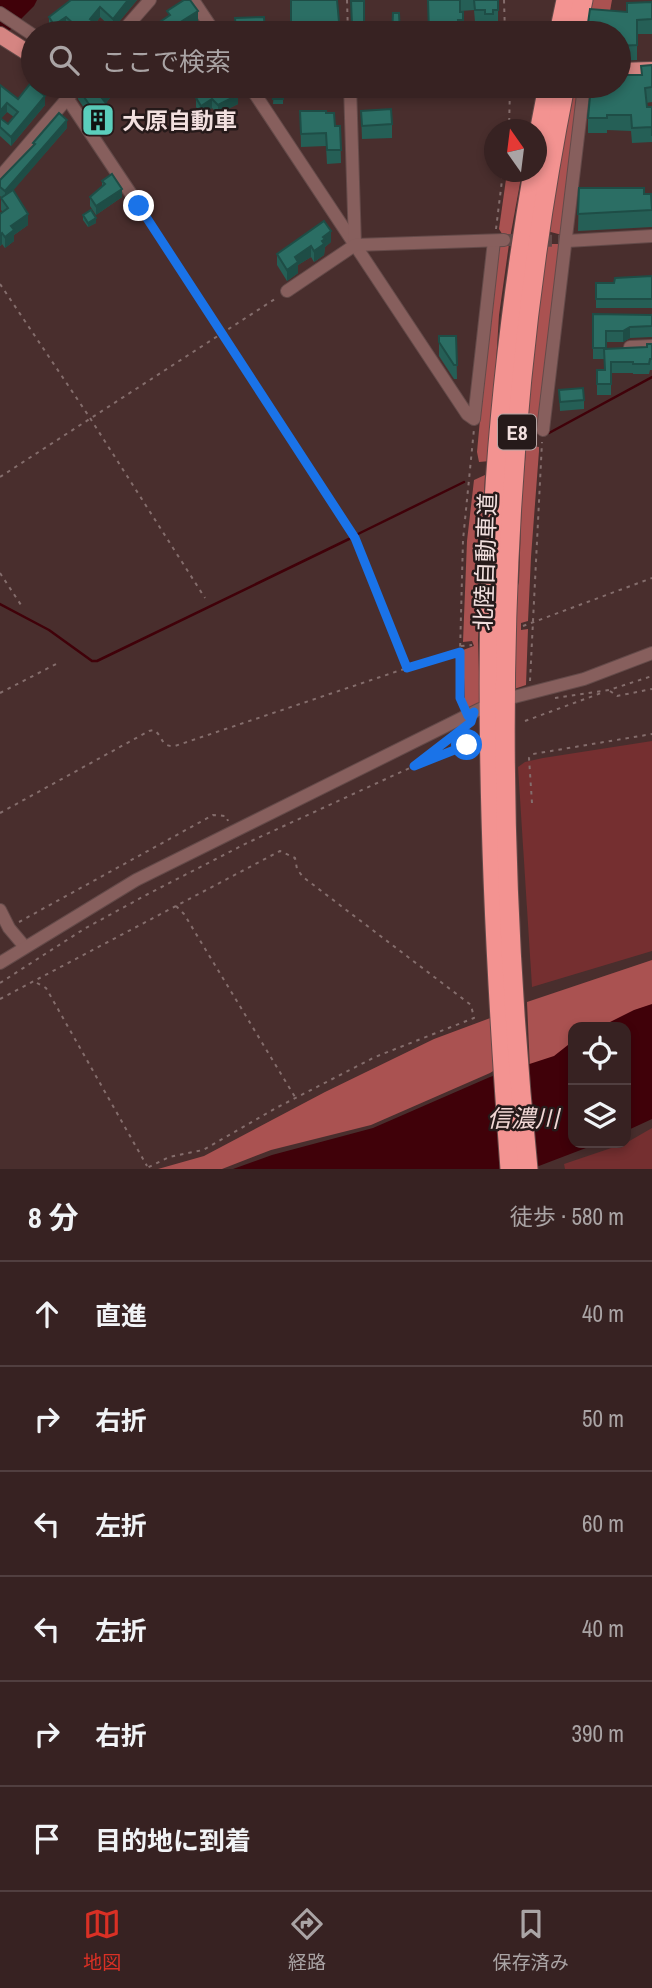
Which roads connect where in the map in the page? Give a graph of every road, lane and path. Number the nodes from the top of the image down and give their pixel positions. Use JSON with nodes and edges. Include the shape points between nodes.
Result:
{"nodes":[{"id":1,"x":150,"y":0,"type":"edge"},
{"id":2,"x":193,"y":0,"type":"edge"},
{"id":3,"x":347,"y":0,"type":"edge"},
{"id":4,"x":504,"y":0,"type":"edge"},
{"id":5,"x":573,"y":5,"type":"edge"},
{"id":6,"x":0,"y":13,"type":"edge"},
{"id":7,"x":132,"y":21,"type":"edge"},
{"id":8,"x":207,"y":21,"type":"edge"},
{"id":9,"x":348,"y":21,"type":"edge"},
{"id":10,"x":505,"y":21,"type":"edge"},
{"id":11,"x":565,"y":21,"type":"edge"},
{"id":12,"x":21,"y":27,"type":"edge"},
{"id":13,"x":0,"y":35,"type":"edge"},
{"id":14,"x":21,"y":49,"type":"edge"},
{"id":15,"x":652,"y":70,"type":"edge"},
{"id":16,"x":631,"y":71,"type":"edge"},
{"id":17,"x":67,"y":98,"type":"joint"},
{"id":18,"x":258,"y":98,"type":"edge"},
{"id":19,"x":350,"y":98,"type":"edge"},
{"id":20,"x":510,"y":98,"type":"edge"},
{"id":21,"x":548,"y":98,"type":"edge"},
{"id":22,"x":560,"y":98,"type":"edge"},
{"id":23,"x":583,"y":98,"type":"edge"},
{"id":24,"x":509,"y":119,"type":"edge"},
{"id":25,"x":548,"y":127,"type":"junction"},
{"id":26,"x":0,"y":177,"type":"edge"},
{"id":27,"x":502,"y":182,"type":"edge"},
{"id":28,"x":532,"y":182,"type":"edge"},
{"id":29,"x":139,"y":206,"type":"joint"},
{"id":30,"x":652,"y":236,"type":"edge"},
{"id":31,"x":567,"y":240,"type":"junction"},
{"id":32,"x":499,"y":241,"type":"junction"},
{"id":33,"x":355,"y":245,"type":"junction"},
{"id":34,"x":0,"y":284,"type":"edge"},
{"id":35,"x":287,"y":291,"type":"joint"},
{"id":36,"x":223,"y":333,"type":"junction"},
{"id":37,"x":652,"y":346,"type":"edge"},
{"id":38,"x":630,"y":347,"type":"edge"},
{"id":39,"x":90,"y":418,"type":"junction"},
{"id":40,"x":474,"y":419,"type":"junction"},
{"id":41,"x":543,"y":430,"type":"joint"},
{"id":42,"x":0,"y":477,"type":"edge"},
{"id":43,"x":0,"y":573,"type":"edge"},
{"id":44,"x":652,"y":578,"type":"edge"},
{"id":45,"x":205,"y":598,"type":"dead end"},
{"id":46,"x":23,"y":608,"type":"dead end"},
{"id":47,"x":533,"y":623,"type":"junction"},
{"id":48,"x":523,"y":626,"type":"dead end"},
{"id":49,"x":472,"y":645,"type":"dead end"},
{"id":50,"x":460,"y":646,"type":"junction"},
{"id":51,"x":460,"y":652,"type":"junction"},
{"id":52,"x":652,"y":653,"type":"edge"},
{"id":53,"x":60,"y":662,"type":"dead end"},
{"id":54,"x":407,"y":668,"type":"junction"},
{"id":55,"x":652,"y":676,"type":"edge"},
{"id":56,"x":652,"y":689,"type":"edge"},
{"id":57,"x":609,"y":690,"type":"junction"},
{"id":58,"x":530,"y":692,"type":"junction"},
{"id":59,"x":0,"y":693,"type":"edge"},
{"id":60,"x":514,"y":697,"type":"dead end"},
{"id":61,"x":552,"y":699,"type":"dead end"},
{"id":62,"x":474,"y":712,"type":"junction"},
{"id":63,"x":524,"y":722,"type":"dead end"},
{"id":64,"x":652,"y":734,"type":"edge"},
{"id":65,"x":497,"y":742,"type":"junction"},
{"id":66,"x":467,"y":745,"type":"dead end"},
{"id":67,"x":414,"y":766,"type":"junction"},
{"id":68,"x":532,"y":803,"type":"dead end"},
{"id":69,"x":0,"y":813,"type":"edge"},
{"id":70,"x":234,"y":830,"type":"junction"},
{"id":71,"x":174,"y":905,"type":"junction"},
{"id":72,"x":0,"y":910,"type":"edge"},
{"id":73,"x":9,"y":928,"type":"junction"},
{"id":74,"x":25,"y":947,"type":"junction"},
{"id":75,"x":0,"y":963,"type":"edge"},
{"id":76,"x":0,"y":982,"type":"edge"},
{"id":77,"x":36,"y":982,"type":"junction"},
{"id":78,"x":0,"y":999,"type":"edge"},
{"id":79,"x":296,"y":1098,"type":"junction"},
{"id":80,"x":146,"y":1168,"type":"edge"},
{"id":81,"x":510,"y":1169,"type":"edge"},
{"id":82,"x":528,"y":1169,"type":"edge"}],
"edges":[{"from":1,"to":7,"type":"street"},
{"from":2,"to":8,"type":"street"},
{"from":3,"to":9,"type":"path"},
{"from":4,"to":10,"type":"path"},
{"from":5,"to":11,"type":"highway"},
{"from":6,"to":12,"type":"street"},
{"from":13,"to":14,"type":"main road"},
{"from":15,"to":16,"type":"main road"},
{"from":17,"to":26,"type":"street"},
{"from":17,"to":29,"type":"street"},
{"from":18,"to":33,"type":"street"},
{"from":19,"to":33,"type":"street"},
{"from":20,"to":24,"type":"path"},
{"from":21,"to":25,"type":"highway","name":"北陸自動車道","number":"E8"},
{"from":22,"to":25,"type":"highway","name":"北陸自動車道","number":"E8"},
{"from":23,"to":31,"type":"street"},
{"from":25,"to":65,"type":"highway","name":"北陸自動車道","number":"E8","via":[[520,398]]},
{"from":27,"to":32,"type":"path"},
{"from":28,"to":65,"type":"highway","name":"北陸自動車道","number":"E8","via":[[503,395],[495,502],[490,596]]},
{"from":29,"to":36,"type":"path"},
{"from":30,"to":31,"type":"street"},
{"from":31,"to":41,"type":"street"},
{"from":32,"to":33,"type":"street"},
{"from":32,"to":40,"type":"street"},
{"from":33,"to":35,"type":"street"},
{"from":33,"to":40,"type":"street"},
{"from":34,"to":39,"type":"path"},
{"from":35,"to":36,"type":"path"},
{"from":36,"to":39,"type":"path"},
{"from":36,"to":54,"type":"path","via":[[355,538]]},
{"from":37,"to":38,"type":"street"},
{"from":39,"to":42,"type":"path"},
{"from":39,"to":45,"type":"path"},
{"from":40,"to":50,"type":"path","via":[[463,540]]},
{"from":41,"to":47,"type":"path"},
{"from":43,"to":46,"type":"path"},
{"from":44,"to":47,"type":"path"},
{"from":47,"to":48,"type":"path"},
{"from":47,"to":58,"type":"path"},
{"from":49,"to":50,"type":"path"},
{"from":50,"to":51,"type":"path"},
{"from":51,"to":54,"type":"path"},
{"from":51,"to":62,"type":"path","via":[[460,698]]},
{"from":52,"to":58,"type":"street","via":[[584,679]]},
{"from":53,"to":59,"type":"path"},
{"from":54,"to":69,"type":"path","via":[[175,747],[162,743],[154,730]]},
{"from":55,"to":57,"type":"path"},
{"from":56,"to":57,"type":"path","via":[[617,696]]},
{"from":57,"to":61,"type":"path"},
{"from":57,"to":63,"type":"path"},
{"from":58,"to":60,"type":"street"},
{"from":62,"to":67,"type":"path","via":[[466,728]]},
{"from":62,"to":70,"type":"street"},
{"from":64,"to":68,"type":"path","via":[[533,754]]},
{"from":65,"to":81,"type":"highway","name":"北陸自動車道","number":"E8","via":[[492,891]]},
{"from":65,"to":82,"type":"highway","name":"北陸自動車道","number":"E8"},
{"from":66,"to":67,"type":"path"},
{"from":67,"to":76,"type":"path","via":[[148,894]]},
{"from":70,"to":73,"type":"path","via":[[226,816],[213,815]]},
{"from":70,"to":74,"type":"street","via":[[136,880]]},
{"from":71,"to":77,"type":"path"},
{"from":71,"to":79,"type":"path","via":[[184,914]]},
{"from":71,"to":79,"type":"path","via":[[280,851],[295,858],[303,877],[471,1005],[474,1018],[375,1058]]},
{"from":72,"to":73,"type":"street"},
{"from":73,"to":74,"type":"street"},
{"from":74,"to":75,"type":"street"},
{"from":77,"to":78,"type":"path"},
{"from":77,"to":80,"type":"path","via":[[46,988]]},
{"from":79,"to":80,"type":"path","via":[[203,1150],[169,1157]]}]}
